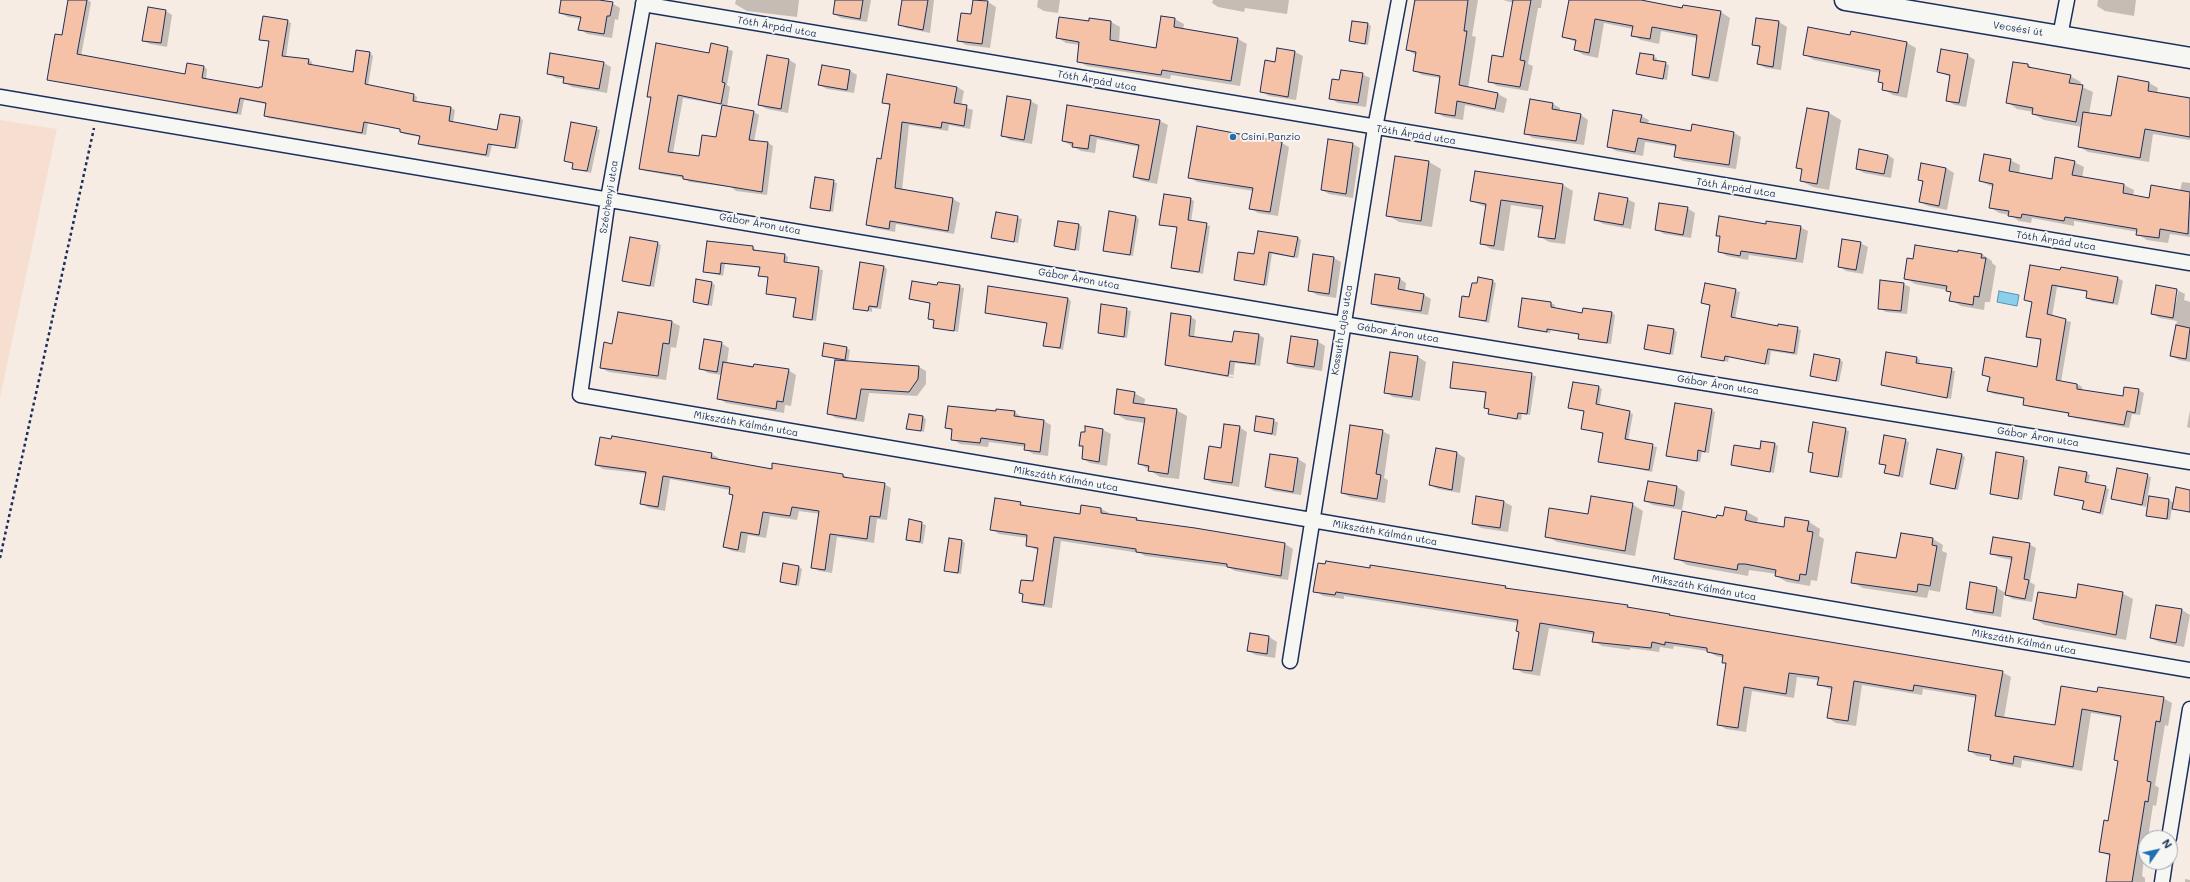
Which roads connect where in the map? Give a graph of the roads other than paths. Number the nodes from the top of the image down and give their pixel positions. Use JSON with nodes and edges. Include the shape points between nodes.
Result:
{"nodes":[{"id":1,"x":1399,"y":0,"type":"edge"},
{"id":2,"x":1845,"y":0,"type":"edge"},
{"id":3,"x":2067,"y":0,"type":"edge"},
{"id":4,"x":643,"y":2,"type":"edge"},
{"id":5,"x":2060,"y":36,"type":"junction"},
{"id":6,"x":2190,"y":58,"type":"edge"},
{"id":7,"x":0,"y":97,"type":"edge"},
{"id":8,"x":1375,"y":128,"type":"junction"},
{"id":9,"x":608,"y":199,"type":"junction"},
{"id":10,"x":2190,"y":263,"type":"edge"},
{"id":11,"x":1343,"y":324,"type":"junction"},
{"id":12,"x":580,"y":396,"type":"joint"},
{"id":13,"x":2190,"y":462,"type":"edge"},
{"id":14,"x":1311,"y":521,"type":"junction"},
{"id":15,"x":1290,"y":661,"type":"dead end"},
{"id":16,"x":2190,"y":670,"type":"edge"},
{"id":17,"x":2190,"y":708,"type":"edge"},
{"id":18,"x":2170,"y":830,"type":"edge"},
{"id":19,"x":2164,"y":870,"type":"edge"},
{"id":20,"x":2162,"y":882,"type":"edge"}],
"edges":[{"from":1,"to":8,"type":"street","name":"Kossuth Lajos utca"},
{"from":2,"to":5,"type":"main road","name":"Vecsési út"},
{"from":3,"to":5,"type":"street"},
{"from":4,"to":8,"type":"street","name":"Tóth Árpád utca"},
{"from":4,"to":9,"type":"street","name":"Széchenyi utca"},
{"from":5,"to":6,"type":"main road","name":"Vecsési út"},
{"from":7,"to":9,"type":"street","name":"Gábor Áron utca"},
{"from":8,"to":10,"type":"street","name":"Tóth Árpád utca"},
{"from":8,"to":11,"type":"street","name":"Kossuth Lajos utca"},
{"from":9,"to":11,"type":"street","name":"Gábor Áron utca"},
{"from":9,"to":12,"type":"street","name":"Széchenyi utca"},
{"from":11,"to":13,"type":"street","name":"Gábor Áron utca"},
{"from":11,"to":14,"type":"street","name":"Kossuth Lajos utca"},
{"from":12,"to":14,"type":"street","name":"Mikszáth Kálmán utca"},
{"from":14,"to":15,"type":"street","name":"Kossuth Lajos utca"},
{"from":14,"to":16,"type":"street","name":"Mikszáth Kálmán utca"},
{"from":17,"to":18,"type":"street"},
{"from":19,"to":20,"type":"street"}]}
